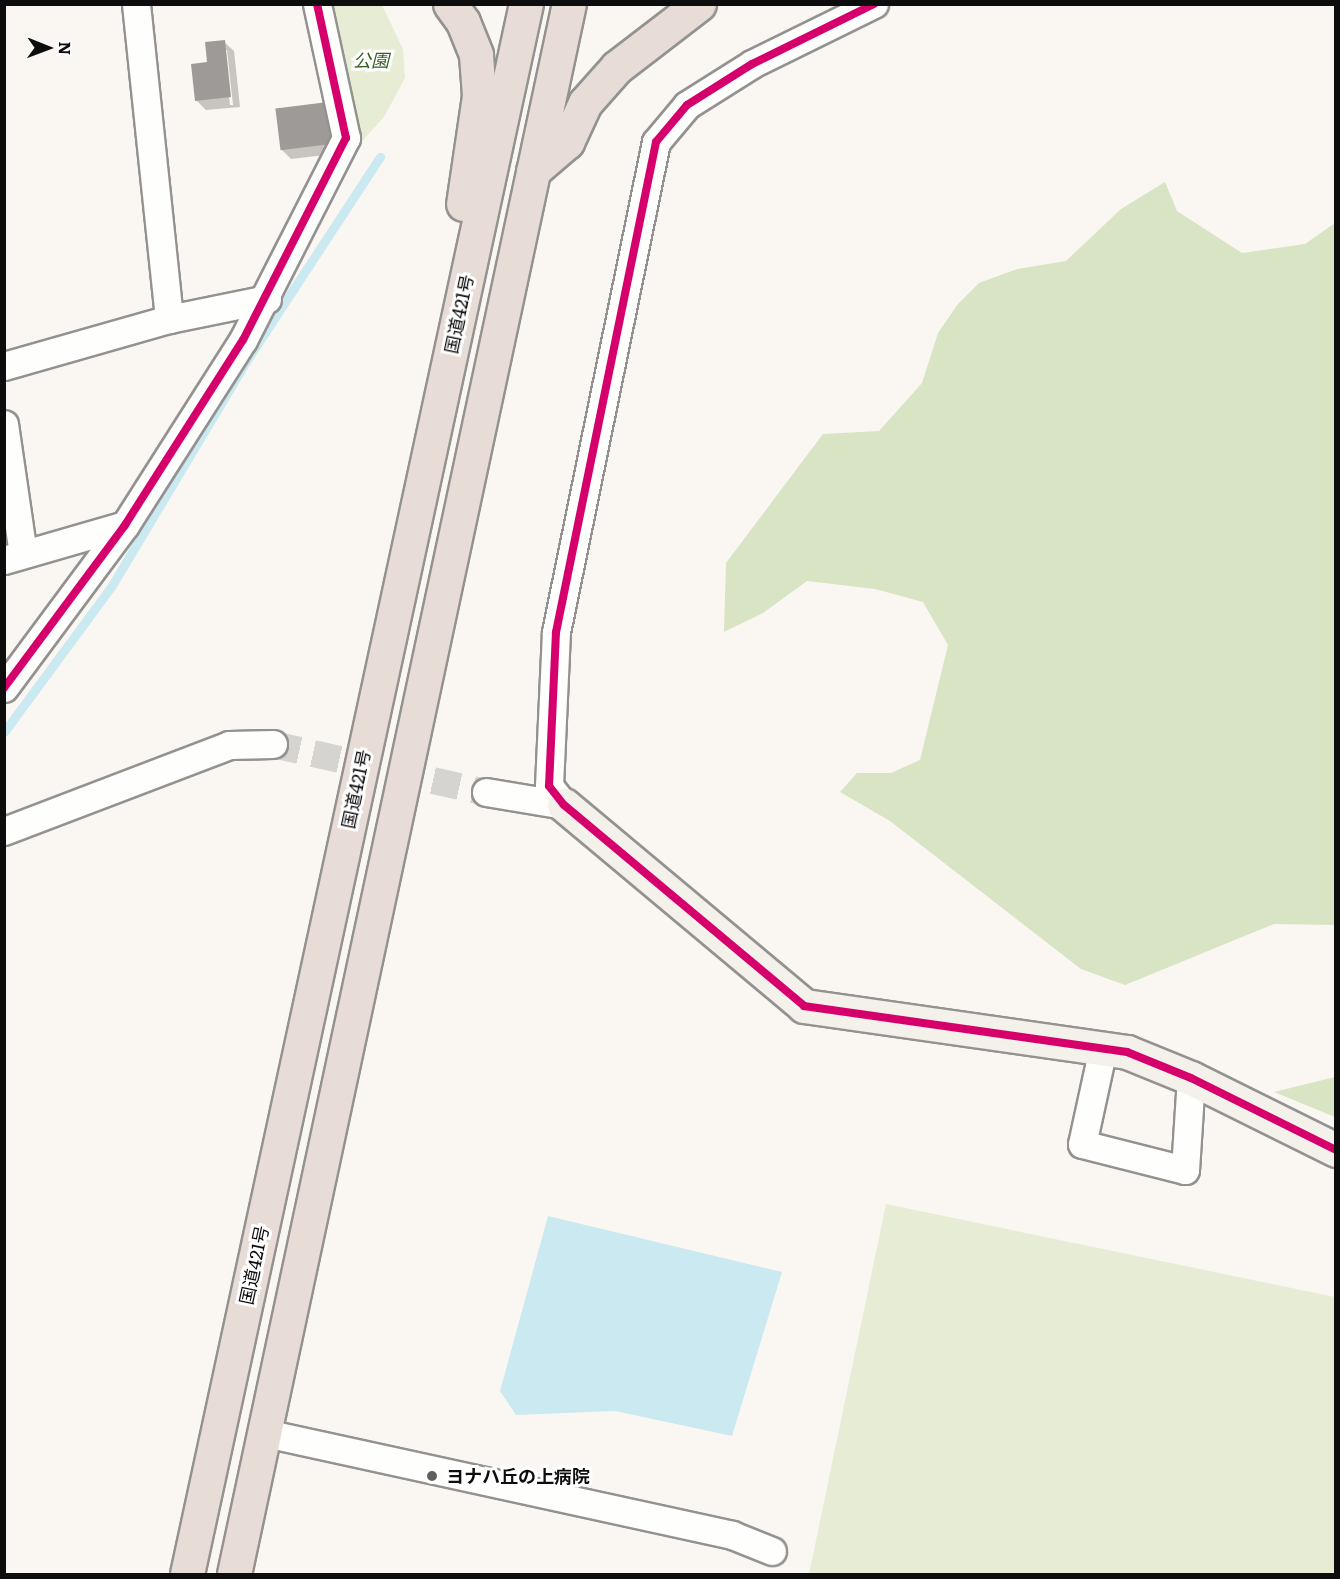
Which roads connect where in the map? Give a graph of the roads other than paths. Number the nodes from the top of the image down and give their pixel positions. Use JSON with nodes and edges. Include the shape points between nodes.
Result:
{"nodes":[{"id":1,"x":136,"y":4,"type":"edge"},
{"id":2,"x":317,"y":4,"type":"edge"},
{"id":3,"x":450,"y":4,"type":"edge"},
{"id":4,"x":526,"y":4,"type":"edge"},
{"id":5,"x":569,"y":4,"type":"edge"},
{"id":6,"x":699,"y":4,"type":"edge"},
{"id":7,"x":874,"y":4,"type":"edge"},
{"id":8,"x":533,"y":171,"type":"junction"},
{"id":9,"x":463,"y":296,"type":"junction"},
{"id":10,"x":267,"y":299,"type":"junction"},
{"id":11,"x":169,"y":319,"type":"junction"},
{"id":12,"x":4,"y":366,"type":"edge"},
{"id":13,"x":4,"y":424,"type":"edge"},
{"id":14,"x":125,"y":525,"type":"junction"},
{"id":15,"x":14,"y":557,"type":"edge"},
{"id":16,"x":4,"y":688,"type":"edge"},
{"id":17,"x":273,"y":744,"type":"tunnel mouth"},
{"id":18,"x":486,"y":792,"type":"tunnel mouth"},
{"id":19,"x":564,"y":805,"type":"junction"},
{"id":20,"x":4,"y":831,"type":"edge"},
{"id":21,"x":1103,"y":1048,"type":"junction"},
{"id":22,"x":1191,"y":1078,"type":"junction"},
{"id":23,"x":1335,"y":1150,"type":"edge"},
{"id":24,"x":265,"y":1433,"type":"junction"},
{"id":25,"x":772,"y":1551,"type":"dead end"},
{"id":26,"x":187,"y":1575,"type":"edge"},
{"id":27,"x":234,"y":1575,"type":"edge"}],
"edges":[{"from":1,"to":11,"type":"street"},
{"from":2,"to":10,"type":"street","via":[[345,138]]},
{"from":3,"to":9,"type":"highway","via":[[463,22],[476,55],[479,96],[463,192]]},
{"from":4,"to":9,"type":"highway","name":"国道421号"},
{"from":5,"to":8,"type":"highway"},
{"from":6,"to":8,"type":"highway","via":[[617,67],[585,103],[567,142]]},
{"from":7,"to":19,"type":"street","via":[[752,64],[705,93],[687,105],[656,142],[556,632],[549,786]]},
{"from":8,"to":24,"type":"highway"},
{"from":9,"to":26,"type":"highway","name":"国道421号"},
{"from":10,"to":11,"type":"street"},
{"from":10,"to":14,"type":"street"},
{"from":11,"to":12,"type":"street"},
{"from":13,"to":15,"type":"street"},
{"from":14,"to":15,"type":"street"},
{"from":14,"to":16,"type":"street"},
{"from":17,"to":20,"type":"street","via":[[229,744]]},
{"from":18,"to":19,"type":"street"},
{"from":19,"to":21,"type":"street","via":[[804,1006]]},
{"from":21,"to":22,"type":"street","via":[[1127,1052]]},
{"from":21,"to":22,"type":"street","via":[[1082,1144],[1185,1170]]},
{"from":22,"to":23,"type":"street"},
{"from":24,"to":25,"type":"street","via":[[732,1535]]},
{"from":24,"to":27,"type":"highway"}]}
